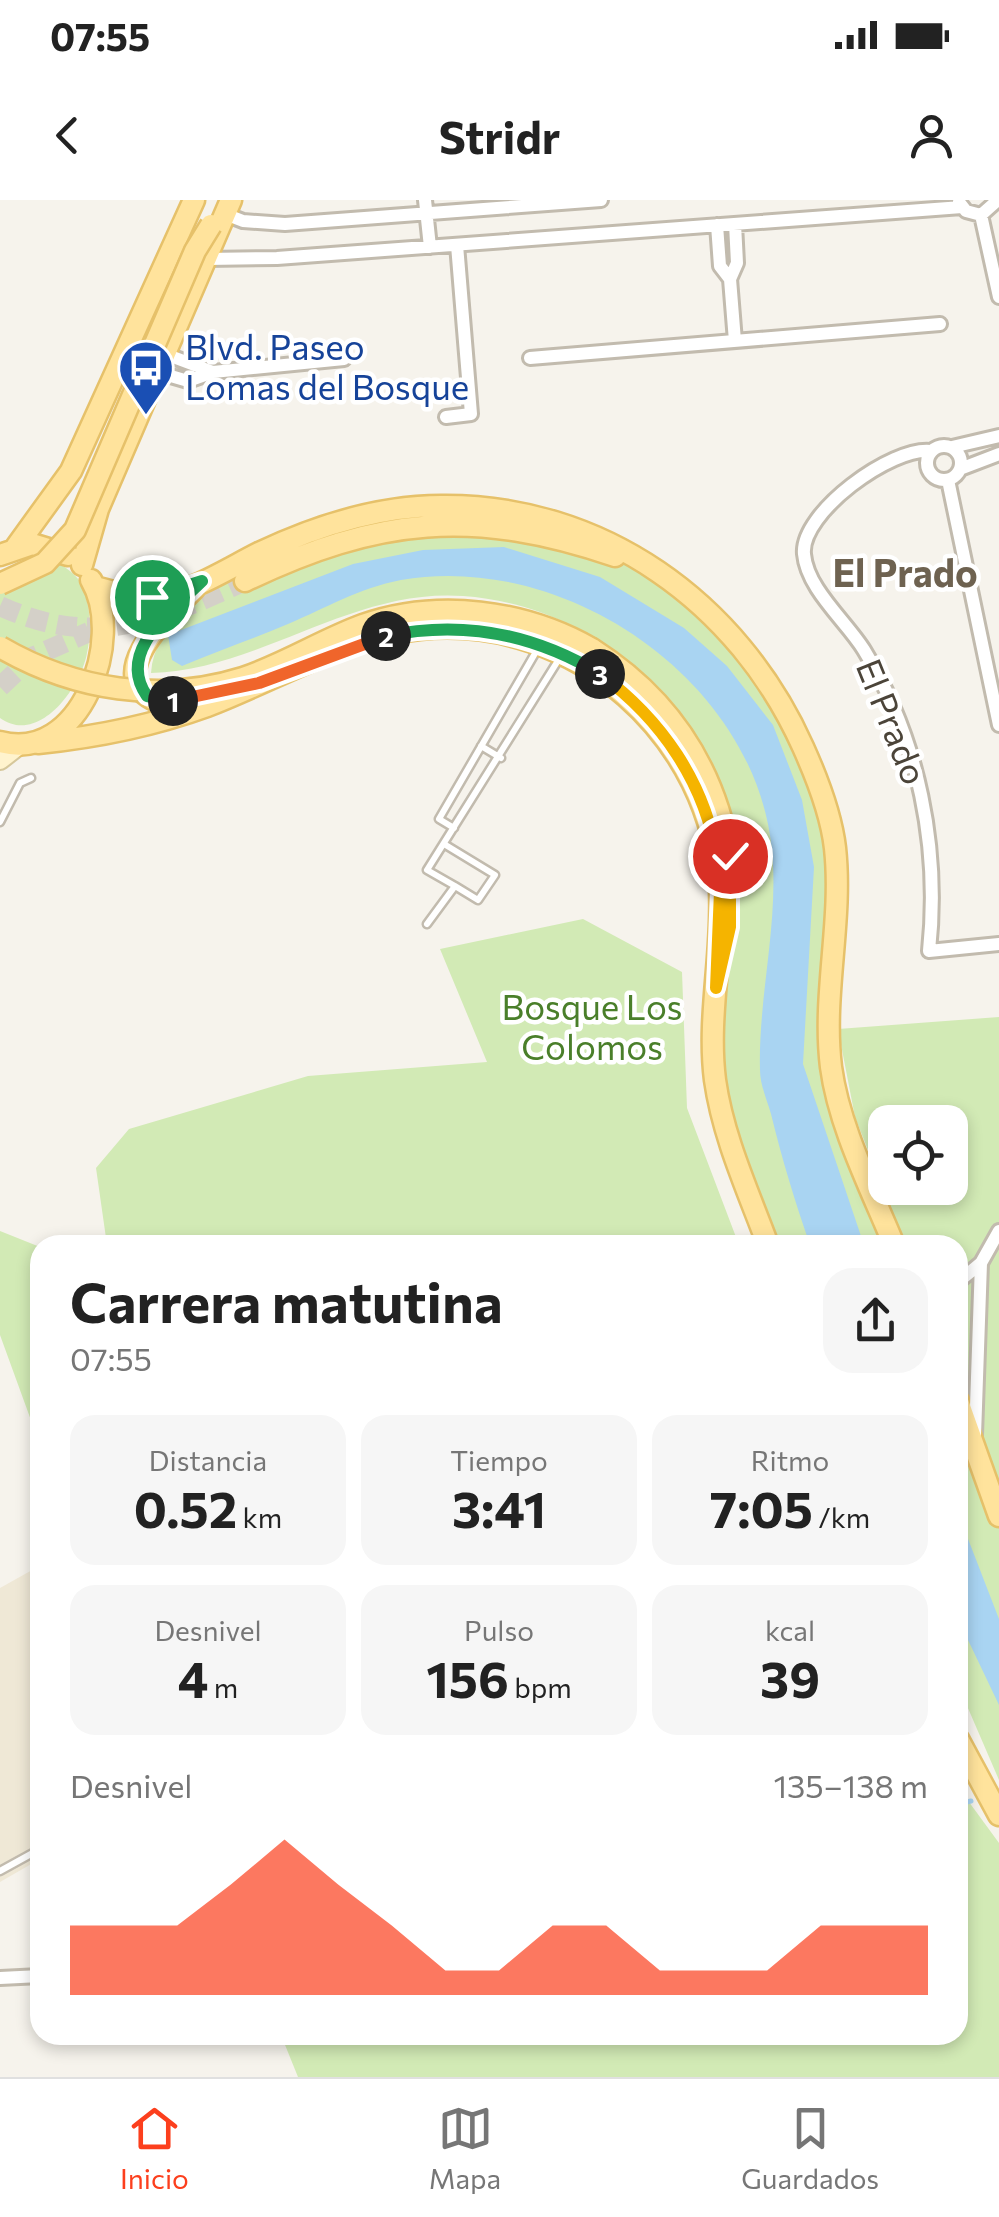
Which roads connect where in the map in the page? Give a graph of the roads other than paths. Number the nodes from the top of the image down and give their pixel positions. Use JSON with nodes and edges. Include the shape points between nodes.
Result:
{"nodes":[{"id":1,"x":194,"y":200,"type":"edge"},
{"id":2,"x":590,"y":200,"type":"edge"},
{"id":3,"x":602,"y":200,"type":"edge"},
{"id":4,"x":998,"y":200,"type":"edge"},
{"id":5,"x":573,"y":201,"type":"edge"},
{"id":6,"x":960,"y":204,"type":"edge"},
{"id":7,"x":426,"y":207,"type":"edge"},
{"id":8,"x":224,"y":211,"type":"edge"},
{"id":9,"x":981,"y":215,"type":"junction"},
{"id":10,"x":735,"y":224,"type":"junction"},
{"id":11,"x":716,"y":226,"type":"junction"},
{"id":12,"x":457,"y":244,"type":"junction"},
{"id":13,"x":430,"y":247,"type":"junction"},
{"id":14,"x":206,"y":259,"type":"junction"},
{"id":15,"x":730,"y":279,"type":"junction"},
{"id":16,"x":999,"y":297,"type":"edge"},
{"id":17,"x":940,"y":324,"type":"dead end"},
{"id":18,"x":735,"y":341,"type":"junction"},
{"id":19,"x":530,"y":358,"type":"dead end"},
{"id":20,"x":344,"y":360,"type":"dead end"},
{"id":21,"x":161,"y":363,"type":"junction"},
{"id":22,"x":446,"y":417,"type":"dead end"},
{"id":23,"x":999,"y":436,"type":"edge"},
{"id":24,"x":952,"y":447,"type":"junction"},
{"id":25,"x":931,"y":451,"type":"junction"},
{"id":26,"x":999,"y":454,"type":"edge"},
{"id":27,"x":960,"y":469,"type":"junction"},
{"id":28,"x":948,"y":480,"type":"junction"},
{"id":29,"x":8,"y":551,"type":"edge"},
{"id":30,"x":82,"y":565,"type":"junction"},
{"id":31,"x":664,"y":575,"type":"junction"},
{"id":32,"x":202,"y":581,"type":"junction"},
{"id":33,"x":246,"y":581,"type":"tunnel mouth"},
{"id":34,"x":0,"y":584,"type":"edge"},
{"id":35,"x":95,"y":587,"type":"junction"},
{"id":36,"x":541,"y":644,"type":"junction"},
{"id":37,"x":0,"y":646,"type":"edge"},
{"id":38,"x":562,"y":654,"type":"junction"},
{"id":39,"x":259,"y":683,"type":"junction"},
{"id":40,"x":999,"y":725,"type":"edge"},
{"id":41,"x":19,"y":744,"type":"edge"},
{"id":42,"x":481,"y":746,"type":"junction"},
{"id":43,"x":501,"y":758,"type":"junction"},
{"id":44,"x":0,"y":760,"type":"edge"},
{"id":45,"x":31,"y":778,"type":"dead end"},
{"id":46,"x":0,"y":822,"type":"edge"},
{"id":47,"x":454,"y":828,"type":"junction"},
{"id":48,"x":444,"y":844,"type":"junction"},
{"id":49,"x":456,"y":886,"type":"junction"},
{"id":50,"x":427,"y":924,"type":"dead end"},
{"id":51,"x":999,"y":944,"type":"edge"},
{"id":52,"x":716,"y":988,"type":"junction"},
{"id":53,"x":999,"y":1231,"type":"edge"},
{"id":54,"x":764,"y":1235,"type":"edge"},
{"id":55,"x":892,"y":1235,"type":"edge"},
{"id":56,"x":982,"y":1263,"type":"junction"},
{"id":57,"x":968,"y":1274,"type":"edge"},
{"id":58,"x":968,"y":1427,"type":"edge"},
{"id":59,"x":974,"y":1443,"type":"junction"},
{"id":60,"x":999,"y":1516,"type":"edge"},
{"id":61,"x":968,"y":1757,"type":"edge"},
{"id":62,"x":999,"y":1814,"type":"edge"},
{"id":63,"x":30,"y":1854,"type":"edge"},
{"id":64,"x":0,"y":1871,"type":"edge"},
{"id":65,"x":30,"y":1976,"type":"edge"},
{"id":66,"x":0,"y":1978,"type":"edge"}],
"edges":[{"from":1,"to":29,"type":"main road","via":[[71,471]]},
{"from":2,"to":3,"type":"street"},
{"from":2,"to":5,"type":"street"},
{"from":4,"to":9,"type":"street"},
{"from":5,"to":7,"type":"street"},
{"from":6,"to":9,"type":"street"},
{"from":6,"to":10,"type":"street"},
{"from":7,"to":8,"type":"street","via":[[285,224],[243,221]]},
{"from":7,"to":13,"type":"street"},
{"from":8,"to":14,"type":"main road"},
{"from":8,"to":34,"type":"main road","bridge":true,"via":[[195,252],[75,530],[45,563]]},
{"from":9,"to":16,"type":"street"},
{"from":10,"to":11,"type":"street"},
{"from":10,"to":15,"type":"street","via":[[737,263]]},
{"from":11,"to":12,"type":"street"},
{"from":11,"to":15,"type":"street","via":[[720,266]]},
{"from":12,"to":13,"type":"street"},
{"from":12,"to":22,"type":"street","via":[[471,414]]},
{"from":13,"to":14,"type":"street"},
{"from":14,"to":21,"type":"main road"},
{"from":15,"to":18,"type":"street"},
{"from":17,"to":18,"type":"street"},
{"from":18,"to":19,"type":"street"},
{"from":20,"to":21,"type":"street","via":[[213,372],[188,381]]},
{"from":21,"to":30,"type":"main road","via":[[98,509]]},
{"from":23,"to":24,"type":"street"},
{"from":24,"to":25,"type":"street"},
{"from":24,"to":27,"type":"street"},
{"from":25,"to":28,"type":"street","via":[[929,472]]},
{"from":25,"to":51,"type":"street","name":"El Prado","via":[[882,466],[850,488],[808,530],[804,556],[881,681],[918,780],[929,824],[928,951]]},
{"from":26,"to":27,"type":"street"},
{"from":27,"to":28,"type":"street"},
{"from":28,"to":40,"type":"street"},
{"from":29,"to":30,"type":"main road","via":[[45,546]]},
{"from":30,"to":35,"type":"main road"},
{"from":31,"to":32,"type":"main road","via":[[593,534],[537,515],[437,506],[322,527]]},
{"from":31,"to":33,"type":"main road","via":[[545,536],[445,525],[335,542]]},
{"from":31,"to":55,"type":"main road","via":[[718,620],[758,668],[796,732],[825,806],[838,887],[828,1031],[832,1072]]},
{"from":32,"to":35,"type":"main road","via":[[152,597]]},
{"from":32,"to":39,"type":"main road","via":[[145,642],[137,670],[141,688],[170,702]]},
{"from":35,"to":41,"type":"main road","via":[[102,636],[90,687],[70,718]]},
{"from":36,"to":38,"type":"main road"},
{"from":36,"to":39,"type":"main road","via":[[463,629],[420,629],[375,638]]},
{"from":36,"to":42,"type":"lane"},
{"from":37,"to":52,"type":"main road","bridge":true,"via":[[62,675],[151,692],[241,678],[360,626],[431,612],[514,618],[554,630],[592,649],[662,706],[710,783],[723,819],[732,891]]},
{"from":38,"to":43,"type":"lane"},
{"from":38,"to":52,"type":"main road","via":[[629,697],[692,781],[718,872]]},
{"from":39,"to":41,"type":"main road","via":[[134,730]]},
{"from":41,"to":44,"type":"main road"},
{"from":42,"to":43,"type":"lane"},
{"from":42,"to":47,"type":"lane","via":[[439,818]]},
{"from":43,"to":47,"type":"lane"},
{"from":45,"to":46,"type":"lane","via":[[20,784]]},
{"from":47,"to":48,"type":"lane"},
{"from":48,"to":49,"type":"lane","via":[[427,870]]},
{"from":48,"to":49,"type":"lane","via":[[495,875],[478,900]]},
{"from":49,"to":50,"type":"lane"},
{"from":52,"to":54,"type":"main road","via":[[712,1040],[723,1118]]},
{"from":53,"to":56,"type":"street"},
{"from":56,"to":57,"type":"street"},
{"from":56,"to":59,"type":"street"},
{"from":58,"to":59,"type":"main road"},
{"from":59,"to":60,"type":"main road"},
{"from":61,"to":62,"type":"main road"},
{"from":63,"to":64,"type":"lane"},
{"from":65,"to":66,"type":"street"}]}
